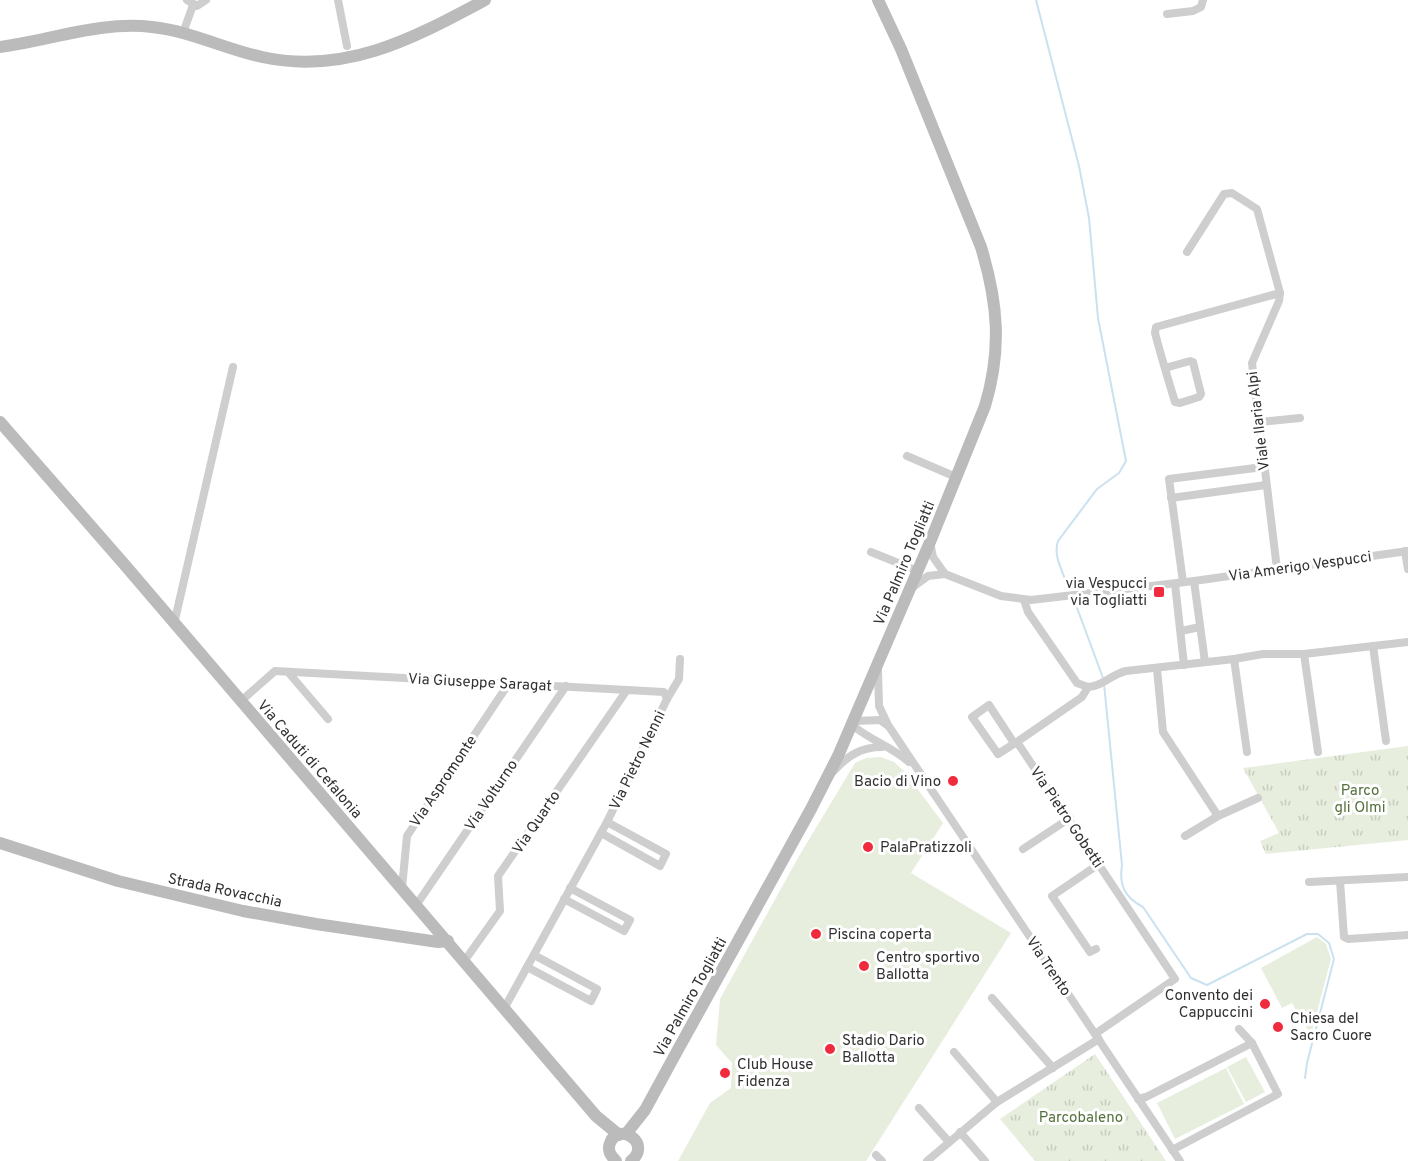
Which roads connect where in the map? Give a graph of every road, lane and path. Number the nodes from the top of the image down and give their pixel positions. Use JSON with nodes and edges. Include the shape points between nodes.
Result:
{"nodes":[{"id":1,"x":207,"y":0,"type":"edge"},
{"id":2,"x":338,"y":0,"type":"edge"},
{"id":3,"x":485,"y":0,"type":"edge"},
{"id":4,"x":878,"y":0,"type":"edge"},
{"id":5,"x":1203,"y":0,"type":"edge"},
{"id":6,"x":190,"y":2,"type":"edge"},
{"id":7,"x":1167,"y":14,"type":"dead end"},
{"id":8,"x":183,"y":33,"type":"junction"},
{"id":9,"x":347,"y":46,"type":"dead end"},
{"id":10,"x":0,"y":47,"type":"edge"},
{"id":11,"x":1187,"y":252,"type":"dead end"},
{"id":12,"x":1280,"y":293,"type":"junction"},
{"id":13,"x":233,"y":367,"type":"dead end"},
{"id":14,"x":1165,"y":368,"type":"junction"},
{"id":15,"x":1300,"y":418,"type":"dead end"},
{"id":16,"x":0,"y":422,"type":"edge"},
{"id":17,"x":1259,"y":422,"type":"junction"},
{"id":18,"x":907,"y":456,"type":"dead end"},
{"id":19,"x":1263,"y":467,"type":"junction"},
{"id":20,"x":956,"y":477,"type":"junction"},
{"id":21,"x":1266,"y":485,"type":"junction"},
{"id":22,"x":1171,"y":498,"type":"junction"},
{"id":23,"x":930,"y":542,"type":"junction"},
{"id":24,"x":1407,"y":551,"type":"edge"},
{"id":25,"x":872,"y":552,"type":"dead end"},
{"id":26,"x":937,"y":565,"type":"junction"},
{"id":27,"x":919,"y":567,"type":"junction"},
{"id":28,"x":1277,"y":569,"type":"junction"},
{"id":29,"x":1408,"y":569,"type":"edge"},
{"id":30,"x":940,"y":574,"type":"junction"},
{"id":31,"x":1194,"y":581,"type":"junction"},
{"id":32,"x":1179,"y":583,"type":"junction"},
{"id":33,"x":909,"y":591,"type":"junction"},
{"id":34,"x":1024,"y":600,"type":"junction"},
{"id":35,"x":174,"y":624,"type":"junction"},
{"id":36,"x":1200,"y":627,"type":"junction"},
{"id":37,"x":1181,"y":631,"type":"junction"},
{"id":38,"x":1408,"y":642,"type":"edge"},
{"id":39,"x":1373,"y":646,"type":"junction"},
{"id":40,"x":1304,"y":654,"type":"junction"},
{"id":41,"x":880,"y":658,"type":"junction"},
{"id":42,"x":680,"y":659,"type":"dead end"},
{"id":43,"x":1234,"y":659,"type":"junction"},
{"id":44,"x":1205,"y":662,"type":"junction"},
{"id":45,"x":1184,"y":665,"type":"junction"},
{"id":46,"x":1157,"y":669,"type":"junction"},
{"id":47,"x":288,"y":672,"type":"junction"},
{"id":48,"x":509,"y":683,"type":"junction"},
{"id":49,"x":566,"y":686,"type":"junction"},
{"id":50,"x":1088,"y":687,"type":"junction"},
{"id":51,"x":627,"y":690,"type":"junction"},
{"id":52,"x":667,"y":699,"type":"junction"},
{"id":53,"x":241,"y":701,"type":"junction"},
{"id":54,"x":328,"y":719,"type":"dead end"},
{"id":55,"x":853,"y":723,"type":"junction"},
{"id":56,"x":888,"y":725,"type":"junction"},
{"id":57,"x":1386,"y":741,"type":"dead end"},
{"id":58,"x":1015,"y":742,"type":"junction"},
{"id":59,"x":887,"y":747,"type":"junction"},
{"id":60,"x":1247,"y":752,"type":"dead end"},
{"id":61,"x":1318,"y":752,"type":"dead end"},
{"id":62,"x":918,"y":771,"type":"junction"},
{"id":63,"x":825,"y":780,"type":"junction"},
{"id":64,"x":1258,"y":798,"type":"dead end"},
{"id":65,"x":1218,"y":816,"type":"junction"},
{"id":66,"x":1070,"y":818,"type":"junction"},
{"id":67,"x":607,"y":822,"type":"junction"},
{"id":68,"x":600,"y":833,"type":"junction"},
{"id":69,"x":1185,"y":836,"type":"dead end"},
{"id":70,"x":0,"y":843,"type":"edge"},
{"id":71,"x":1023,"y":849,"type":"dead end"},
{"id":72,"x":1099,"y":864,"type":"junction"},
{"id":73,"x":1408,"y":877,"type":"edge"},
{"id":74,"x":1340,"y":881,"type":"junction"},
{"id":75,"x":1309,"y":882,"type":"dead end"},
{"id":76,"x":402,"y":888,"type":"junction"},
{"id":77,"x":570,"y":888,"type":"junction"},
{"id":78,"x":564,"y":899,"type":"junction"},
{"id":79,"x":417,"y":904,"type":"junction"},
{"id":80,"x":1408,"y":935,"type":"edge"},
{"id":81,"x":448,"y":941,"type":"junction"},
{"id":82,"x":1096,"y":949,"type":"dead end"},
{"id":83,"x":534,"y":955,"type":"junction"},
{"id":84,"x":465,"y":960,"type":"junction"},
{"id":85,"x":527,"y":967,"type":"junction"},
{"id":86,"x":992,"y":999,"type":"dead end"},
{"id":87,"x":505,"y":1007,"type":"junction"},
{"id":88,"x":1239,"y":1029,"type":"dead end"},
{"id":89,"x":1097,"y":1036,"type":"junction"},
{"id":90,"x":1252,"y":1043,"type":"junction"},
{"id":91,"x":954,"y":1052,"type":"dead end"},
{"id":92,"x":1053,"y":1068,"type":"junction"},
{"id":93,"x":1138,"y":1099,"type":"junction"},
{"id":94,"x":997,"y":1102,"type":"junction"},
{"id":95,"x":919,"y":1108,"type":"dead end"},
{"id":96,"x":645,"y":1110,"type":"junction"},
{"id":97,"x":960,"y":1132,"type":"junction"},
{"id":98,"x":949,"y":1142,"type":"junction"},
{"id":99,"x":615,"y":1148,"type":"edge"},
{"id":100,"x":1172,"y":1150,"type":"junction"},
{"id":101,"x":637,"y":1154,"type":"edge"},
{"id":102,"x":928,"y":1161,"type":"edge"},
{"id":103,"x":985,"y":1161,"type":"edge"},
{"id":104,"x":1180,"y":1161,"type":"edge"}],
"edges":[{"from":1,"to":6,"type":"street","via":[[200,5]]},
{"from":2,"to":9,"type":"street"},
{"from":3,"to":8,"type":"street","via":[[395,44],[336,61],[261,57]]},
{"from":4,"to":20,"type":"street","name":"Via Palmiro Togliatti","via":[[981,247],[995,303],[997,342],[991,385]]},
{"from":5,"to":7,"type":"street","via":[[1201,7],[1193,11]]},
{"from":6,"to":8,"type":"street"},
{"from":8,"to":10,"type":"street","via":[[153,27],[97,28]]},
{"from":11,"to":12,"type":"street","via":[[1220,197],[1232,193],[1257,209]]},
{"from":12,"to":14,"type":"street","via":[[1158,326],[1155,333]]},
{"from":12,"to":17,"type":"street","name":"Viale Ilaria Alpi","via":[[1252,361]]},
{"from":13,"to":35,"type":"street"},
{"from":14,"to":14,"type":"street","via":[[1175,402],[1199,397],[1193,363]]},
{"from":15,"to":17,"type":"street"},
{"from":16,"to":35,"type":"street","name":"Via Caduti di Cefalonia"},
{"from":17,"to":19,"type":"street","name":"Viale Ilaria Alpi"},
{"from":18,"to":20,"type":"street"},
{"from":19,"to":21,"type":"street","name":"Viale Ilaria Alpi"},
{"from":19,"to":22,"type":"street","via":[[1169,479]]},
{"from":20,"to":23,"type":"street","name":"Via Palmiro Togliatti"},
{"from":21,"to":22,"type":"street"},
{"from":21,"to":28,"type":"street","name":"Viale Ilaria Alpi"},
{"from":22,"to":32,"type":"street"},
{"from":23,"to":26,"type":"street","name":"Via Amerigo Vespucci"},
{"from":23,"to":27,"type":"street","name":"Via Palmiro Togliatti"},
{"from":24,"to":28,"type":"street","name":"Via Amerigo Vespucci"},
{"from":24,"to":29,"type":"street","name":"Via Amerigo Vespucci"},
{"from":25,"to":27,"type":"street"},
{"from":26,"to":27,"type":"street"},
{"from":26,"to":30,"type":"street","name":"Via Amerigo Vespucci"},
{"from":27,"to":30,"type":"street"},
{"from":27,"to":33,"type":"street","name":"Via Palmiro Togliatti"},
{"from":28,"to":31,"type":"street","name":"Via Amerigo Vespucci"},
{"from":30,"to":33,"type":"street","via":[[923,579]]},
{"from":30,"to":34,"type":"street","name":"Via Amerigo Vespucci"},
{"from":31,"to":32,"type":"street","name":"Via Amerigo Vespucci"},
{"from":31,"to":36,"type":"street"},
{"from":32,"to":34,"type":"street","name":"Via Amerigo Vespucci"},
{"from":32,"to":37,"type":"street"},
{"from":33,"to":41,"type":"street","name":"Via Palmiro Togliatti"},
{"from":34,"to":50,"type":"street","via":[[1028,612],[1077,683]]},
{"from":35,"to":53,"type":"street","name":"Via Caduti di Cefalonia"},
{"from":36,"to":37,"type":"street"},
{"from":36,"to":44,"type":"street"},
{"from":37,"to":45,"type":"street"},
{"from":38,"to":39,"type":"street"},
{"from":39,"to":40,"type":"street"},
{"from":39,"to":57,"type":"street"},
{"from":40,"to":43,"type":"street"},
{"from":40,"to":61,"type":"street"},
{"from":41,"to":55,"type":"street","name":"Via Palmiro Togliatti"},
{"from":41,"to":56,"type":"street","name":"Via Trento","via":[[879,706]]},
{"from":42,"to":52,"type":"street","name":"Via Pietro Nenni","via":[[679,679]]},
{"from":43,"to":44,"type":"street"},
{"from":43,"to":60,"type":"street"},
{"from":44,"to":45,"type":"street"},
{"from":45,"to":46,"type":"street"},
{"from":46,"to":50,"type":"street","via":[[1118,673]]},
{"from":46,"to":65,"type":"street","via":[[1163,732]]},
{"from":47,"to":48,"type":"street","name":"Via Giuseppe Saragat"},
{"from":47,"to":53,"type":"street","name":"Via Giuseppe Saragat","via":[[275,671]]},
{"from":47,"to":54,"type":"street"},
{"from":48,"to":49,"type":"street","name":"Via Giuseppe Saragat"},
{"from":48,"to":76,"type":"street","name":"Via Aspromonte","via":[[407,836]]},
{"from":49,"to":51,"type":"street","name":"Via Giuseppe Saragat"},
{"from":49,"to":79,"type":"street","name":"Via Volturno"},
{"from":50,"to":58,"type":"street","via":[[1082,697]]},
{"from":51,"to":52,"type":"street","name":"Via Giuseppe Saragat","via":[[664,692]]},
{"from":51,"to":84,"type":"street","name":"Via Quarto","via":[[498,876],[500,911]]},
{"from":52,"to":67,"type":"street","name":"Via Pietro Nenni"},
{"from":53,"to":76,"type":"street","name":"Via Caduti di Cefalonia"},
{"from":55,"to":56,"type":"street","via":[[880,720]]},
{"from":55,"to":59,"type":"street","name":"Via Trento"},
{"from":55,"to":63,"type":"street","name":"Via Palmiro Togliatti"},
{"from":56,"to":62,"type":"street","name":"Via Trento"},
{"from":58,"to":58,"type":"street","name":"Via Pietro Gobetti","via":[[998,754],[972,717],[989,705]]},
{"from":58,"to":66,"type":"street","name":"Via Pietro Gobetti"},
{"from":59,"to":62,"type":"street","name":"Via Trento"},
{"from":59,"to":63,"type":"street","via":[[872,747],[848,756]]},
{"from":62,"to":89,"type":"street","name":"Via Trento"},
{"from":63,"to":96,"type":"street","name":"Via Palmiro Togliatti"},
{"from":64,"to":65,"type":"street"},
{"from":65,"to":69,"type":"street"},
{"from":66,"to":71,"type":"street"},
{"from":66,"to":72,"type":"street","name":"Via Pietro Gobetti"},
{"from":67,"to":68,"type":"street","name":"Via Pietro Nenni"},
{"from":67,"to":68,"type":"street","name":"Via Pietro Nenni","via":[[666,854],[660,866]]},
{"from":68,"to":77,"type":"street","name":"Via Pietro Nenni"},
{"from":70,"to":81,"type":"street","name":"Strada Rovacchia","via":[[118,881],[243,911]]},
{"from":72,"to":82,"type":"street","via":[[1052,896],[1090,952]]},
{"from":72,"to":89,"type":"street","name":"Via Pietro Gobetti","via":[[1175,979]]},
{"from":73,"to":74,"type":"street"},
{"from":74,"to":75,"type":"street"},
{"from":74,"to":80,"type":"street","via":[[1344,937]]},
{"from":76,"to":79,"type":"street","name":"Via Caduti di Cefalonia"},
{"from":77,"to":78,"type":"street","name":"Via Pietro Nenni"},
{"from":77,"to":78,"type":"street","via":[[630,920],[624,931]]},
{"from":78,"to":83,"type":"street","name":"Via Pietro Nenni"},
{"from":79,"to":81,"type":"street","name":"Via Caduti di Cefalonia"},
{"from":81,"to":84,"type":"street","name":"Via Caduti di Cefalonia"},
{"from":83,"to":85,"type":"street","name":"Via Pietro Nenni"},
{"from":83,"to":85,"type":"street","via":[[597,989],[591,1001]]},
{"from":84,"to":87,"type":"street","name":"Via Caduti di Cefalonia"},
{"from":85,"to":87,"type":"street","name":"Via Pietro Nenni"},
{"from":86,"to":92,"type":"street"},
{"from":87,"to":99,"type":"street","name":"Via Caduti di Cefalonia","via":[[596,1116]]},
{"from":88,"to":90,"type":"street"},
{"from":89,"to":92,"type":"street","name":"Via Pietro Gobetti"},
{"from":89,"to":93,"type":"street","name":"Via Trento"},
{"from":90,"to":93,"type":"street"},
{"from":90,"to":100,"type":"street","via":[[1278,1094]]},
{"from":91,"to":94,"type":"street"},
{"from":92,"to":94,"type":"street","name":"Via Pietro Gobetti"},
{"from":93,"to":100,"type":"street","name":"Via Trento"},
{"from":94,"to":97,"type":"street","name":"Via Pietro Gobetti"},
{"from":95,"to":98,"type":"street"},
{"from":96,"to":99,"type":"street","name":"Via Palmiro Togliatti"},
{"from":96,"to":101,"type":"street","name":"Via Palmiro Togliatti"},
{"from":97,"to":98,"type":"street","name":"Via Pietro Gobetti"},
{"from":97,"to":103,"type":"street"},
{"from":98,"to":102,"type":"street","name":"Via Pietro Gobetti"},
{"from":99,"to":101,"type":"street","name":"Via Palmiro Togliatti","via":[[633,1137]]},
{"from":100,"to":104,"type":"street","name":"Via Trento"}]}
